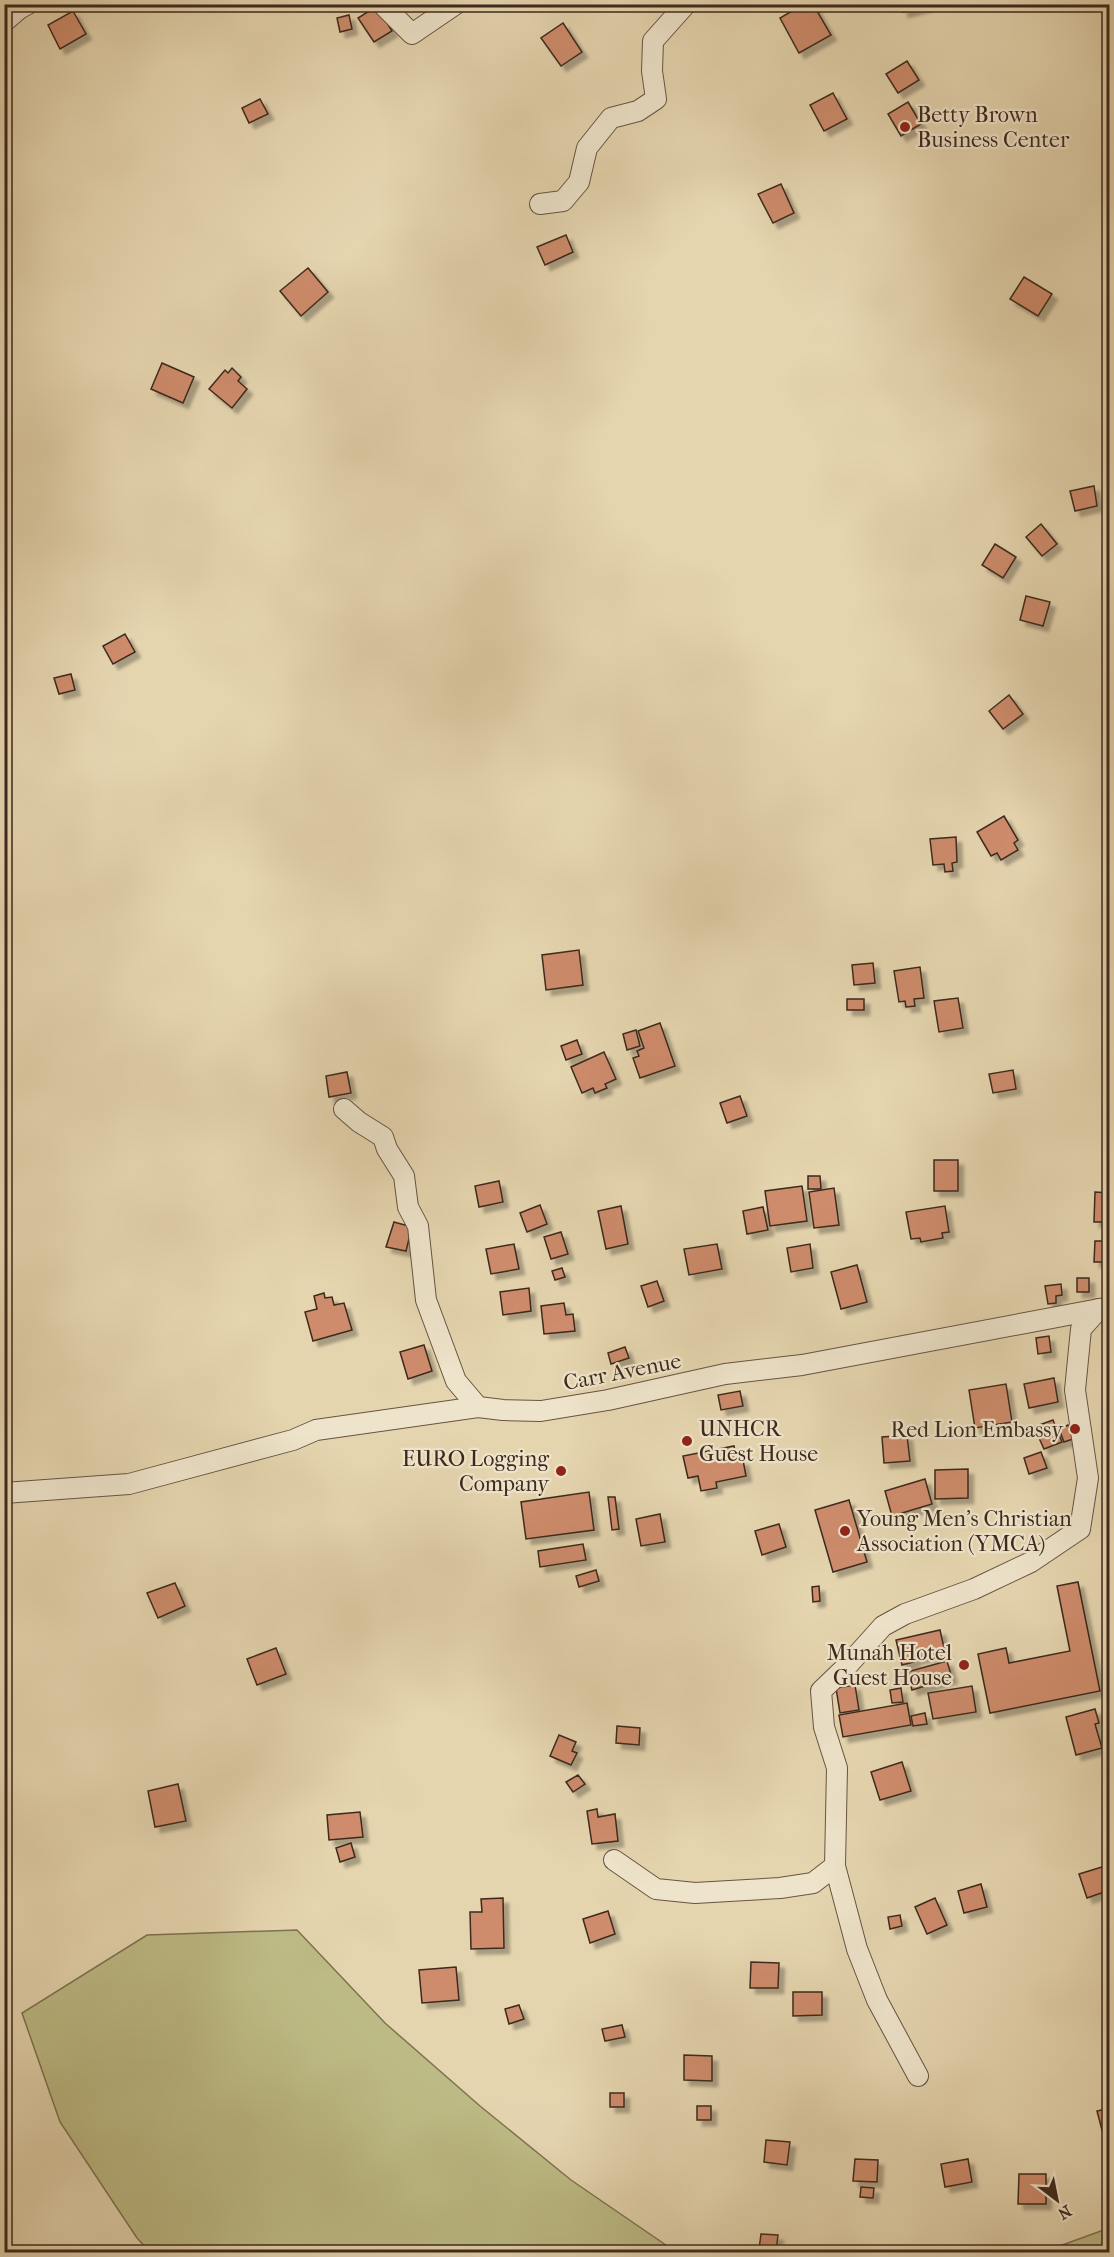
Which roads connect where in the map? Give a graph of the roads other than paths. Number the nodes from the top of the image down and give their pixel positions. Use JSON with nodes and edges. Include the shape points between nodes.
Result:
{"nodes":[{"id":1,"x":28,"y":4,"type":"edge"},
{"id":2,"x":382,"y":4,"type":"edge"},
{"id":3,"x":456,"y":4,"type":"edge"},
{"id":4,"x":686,"y":4,"type":"edge"},
{"id":5,"x":4,"y":22,"type":"edge"},
{"id":6,"x":540,"y":204,"type":"dead end"},
{"id":7,"x":344,"y":1109,"type":"dead end"},
{"id":8,"x":1104,"y":1308,"type":"edge"},
{"id":9,"x":478,"y":1407,"type":"junction"},
{"id":10,"x":4,"y":1493,"type":"edge"},
{"id":11,"x":614,"y":1860,"type":"dead end"},
{"id":12,"x":836,"y":1866,"type":"junction"},
{"id":13,"x":918,"y":2076,"type":"dead end"}],
"edges":[{"from":1,"to":5,"type":"street"},
{"from":2,"to":3,"type":"street","via":[[412,34]]},
{"from":4,"to":6,"type":"street","via":[[653,41],[656,99],[638,111],[611,118],[587,148],[579,182],[563,201]]},
{"from":7,"to":9,"type":"street","via":[[383,1137],[404,1176],[408,1207],[418,1226],[426,1300],[456,1381]]},
{"from":8,"to":9,"type":"street","name":"Carr Avenue","via":[[810,1364],[725,1374],[541,1411]]},
{"from":8,"to":12,"type":"street","via":[[1081,1329],[1075,1390],[1088,1478],[1080,1528],[1032,1562],[883,1626],[820,1691],[824,1727],[837,1768]]},
{"from":9,"to":10,"type":"street","name":"Carr Avenue","via":[[316,1430],[293,1440],[129,1484]]},
{"from":11,"to":12,"type":"street","via":[[656,1889],[696,1893],[813,1883]]},
{"from":12,"to":13,"type":"street","via":[[857,1949],[877,2000]]}]}
